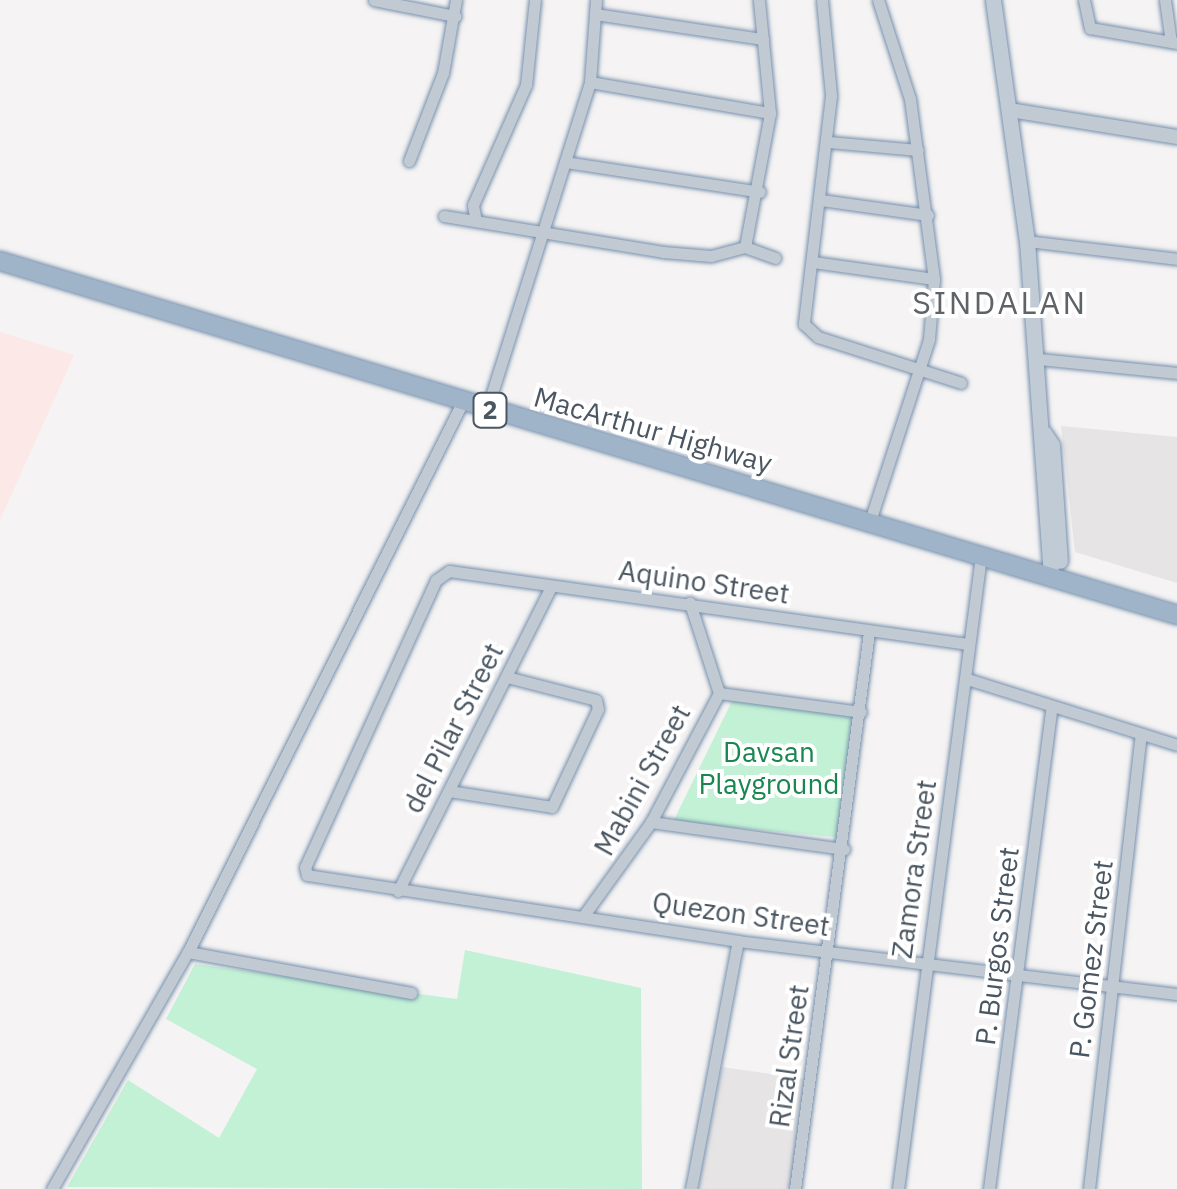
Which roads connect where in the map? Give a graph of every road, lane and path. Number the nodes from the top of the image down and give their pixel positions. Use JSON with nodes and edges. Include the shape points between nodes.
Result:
{"nodes":[{"id":1,"x":374,"y":0,"type":"edge"},
{"id":2,"x":456,"y":0,"type":"edge"},
{"id":3,"x":535,"y":0,"type":"edge"},
{"id":4,"x":759,"y":0,"type":"edge"},
{"id":5,"x":822,"y":0,"type":"edge"},
{"id":6,"x":878,"y":0,"type":"edge"},
{"id":7,"x":993,"y":0,"type":"edge"},
{"id":8,"x":1084,"y":0,"type":"edge"},
{"id":9,"x":1165,"y":0,"type":"edge"},
{"id":10,"x":595,"y":7,"type":"edge"},
{"id":11,"x":455,"y":16,"type":"junction"},
{"id":12,"x":763,"y":39,"type":"junction"},
{"id":13,"x":1174,"y":43,"type":"edge"},
{"id":14,"x":590,"y":82,"type":"junction"},
{"id":15,"x":1010,"y":110,"type":"junction"},
{"id":16,"x":770,"y":113,"type":"junction"},
{"id":17,"x":1177,"y":137,"type":"edge"},
{"id":18,"x":828,"y":142,"type":"junction"},
{"id":19,"x":918,"y":150,"type":"junction"},
{"id":20,"x":409,"y":161,"type":"dead end"},
{"id":21,"x":565,"y":162,"type":"junction"},
{"id":22,"x":760,"y":192,"type":"junction"},
{"id":23,"x":821,"y":200,"type":"junction"},
{"id":24,"x":928,"y":215,"type":"junction"},
{"id":25,"x":444,"y":216,"type":"dead end"},
{"id":26,"x":476,"y":221,"type":"junction"},
{"id":27,"x":542,"y":229,"type":"junction"},
{"id":28,"x":1027,"y":241,"type":"junction"},
{"id":29,"x":745,"y":247,"type":"junction"},
{"id":30,"x":775,"y":258,"type":"dead end"},
{"id":31,"x":1177,"y":260,"type":"edge"},
{"id":32,"x":0,"y":261,"type":"edge"},
{"id":33,"x":813,"y":262,"type":"junction"},
{"id":34,"x":934,"y":279,"type":"junction"},
{"id":35,"x":1039,"y":359,"type":"junction"},
{"id":36,"x":918,"y":372,"type":"junction"},
{"id":37,"x":1177,"y":373,"type":"edge"},
{"id":38,"x":961,"y":384,"type":"dead end"},
{"id":39,"x":463,"y":401,"type":"junction"},
{"id":40,"x":486,"y":408,"type":"junction"},
{"id":41,"x":870,"y":521,"type":"junction"},
{"id":42,"x":981,"y":556,"type":"junction"},
{"id":43,"x":1056,"y":579,"type":"junction"},
{"id":44,"x":551,"y":587,"type":"junction"},
{"id":45,"x":690,"y":603,"type":"junction"},
{"id":46,"x":1177,"y":616,"type":"edge"},
{"id":47,"x":868,"y":632,"type":"junction"},
{"id":48,"x":968,"y":644,"type":"junction"},
{"id":49,"x":507,"y":677,"type":"junction"},
{"id":50,"x":967,"y":679,"type":"junction"},
{"id":51,"x":719,"y":693,"type":"junction"},
{"id":52,"x":1051,"y":710,"type":"junction"},
{"id":53,"x":862,"y":712,"type":"junction"},
{"id":54,"x":1141,"y":734,"type":"junction"},
{"id":55,"x":1177,"y":745,"type":"edge"},
{"id":56,"x":450,"y":791,"type":"junction"},
{"id":57,"x":652,"y":822,"type":"junction"},
{"id":58,"x":844,"y":849,"type":"junction"},
{"id":59,"x":305,"y":868,"type":"joint"},
{"id":60,"x":398,"y":892,"type":"junction"},
{"id":61,"x":584,"y":915,"type":"junction"},
{"id":62,"x":738,"y":941,"type":"junction"},
{"id":63,"x":188,"y":952,"type":"junction"},
{"id":64,"x":830,"y":952,"type":"junction"},
{"id":65,"x":924,"y":965,"type":"junction"},
{"id":66,"x":1020,"y":974,"type":"junction"},
{"id":67,"x":1114,"y":987,"type":"junction"},
{"id":68,"x":411,"y":993,"type":"dead end"},
{"id":69,"x":1177,"y":994,"type":"edge"},
{"id":70,"x":52,"y":1189,"type":"edge"},
{"id":71,"x":691,"y":1189,"type":"edge"},
{"id":72,"x":795,"y":1189,"type":"edge"},
{"id":73,"x":898,"y":1189,"type":"edge"},
{"id":74,"x":989,"y":1189,"type":"edge"},
{"id":75,"x":1088,"y":1189,"type":"edge"}],
"edges":[{"from":1,"to":11,"type":"street"},
{"from":2,"to":11,"type":"street"},
{"from":3,"to":26,"type":"street","via":[[526,86],[473,205]]},
{"from":4,"to":12,"type":"street"},
{"from":5,"to":18,"type":"street","via":[[832,96]]},
{"from":6,"to":19,"type":"street","via":[[910,99]]},
{"from":7,"to":15,"type":"main road"},
{"from":8,"to":13,"type":"street","via":[[1090,28]]},
{"from":9,"to":13,"type":"street"},
{"from":10,"to":12,"type":"street"},
{"from":10,"to":14,"type":"street"},
{"from":11,"to":20,"type":"street","via":[[443,73]]},
{"from":12,"to":16,"type":"street"},
{"from":14,"to":16,"type":"street"},
{"from":14,"to":21,"type":"street"},
{"from":15,"to":17,"type":"street"},
{"from":15,"to":28,"type":"main road"},
{"from":16,"to":22,"type":"street"},
{"from":18,"to":19,"type":"street"},
{"from":18,"to":23,"type":"street"},
{"from":19,"to":24,"type":"street"},
{"from":21,"to":22,"type":"street"},
{"from":21,"to":27,"type":"street"},
{"from":22,"to":29,"type":"street"},
{"from":23,"to":24,"type":"street"},
{"from":23,"to":33,"type":"street"},
{"from":24,"to":34,"type":"street"},
{"from":25,"to":26,"type":"street"},
{"from":26,"to":27,"type":"street"},
{"from":27,"to":29,"type":"street","via":[[663,252],[712,256]]},
{"from":27,"to":40,"type":"street"},
{"from":28,"to":31,"type":"street"},
{"from":28,"to":35,"type":"main road"},
{"from":29,"to":30,"type":"street"},
{"from":32,"to":39,"type":"highway","name":"MacArthur Highway","number":"2"},
{"from":33,"to":34,"type":"street"},
{"from":33,"to":36,"type":"street","via":[[808,331]]},
{"from":34,"to":36,"type":"street","via":[[929,339]]},
{"from":35,"to":37,"type":"street"},
{"from":35,"to":43,"type":"main road","via":[[1044,433],[1054,464]]},
{"from":36,"to":38,"type":"street"},
{"from":36,"to":41,"type":"street"},
{"from":39,"to":40,"type":"highway","name":"MacArthur Highway","number":"2"},
{"from":39,"to":63,"type":"street"},
{"from":40,"to":41,"type":"highway","name":"MacArthur Highway","number":"2"},
{"from":41,"to":42,"type":"highway","name":"MacArthur Highway","number":"2"},
{"from":42,"to":43,"type":"highway","name":"MacArthur Highway","number":"2"},
{"from":42,"to":48,"type":"street","name":"Zamora Street"},
{"from":43,"to":46,"type":"highway","name":"MacArthur Highway","number":"2"},
{"from":44,"to":45,"type":"street","name":"Aquino Street"},
{"from":44,"to":49,"type":"street","name":"del Pilar Street"},
{"from":44,"to":59,"type":"street","name":"Aquino Street","via":[[449,571],[436,580]]},
{"from":45,"to":47,"type":"street","name":"Aquino Street"},
{"from":45,"to":51,"type":"street","name":"Mabini Street"},
{"from":47,"to":48,"type":"street","name":"Aquino Street"},
{"from":47,"to":53,"type":"street","name":"Rizal Street"},
{"from":48,"to":50,"type":"street","name":"Zamora Street"},
{"from":49,"to":56,"type":"street","name":"del Pilar Street"},
{"from":49,"to":56,"type":"street","via":[[596,700],[598,709],[552,807]]},
{"from":50,"to":52,"type":"street"},
{"from":50,"to":65,"type":"street","name":"Zamora Street"},
{"from":51,"to":53,"type":"street"},
{"from":51,"to":57,"type":"street","name":"Mabini Street"},
{"from":52,"to":54,"type":"street"},
{"from":52,"to":66,"type":"street","name":"P. Burgos Street"},
{"from":53,"to":58,"type":"street","name":"Rizal Street"},
{"from":54,"to":55,"type":"street"},
{"from":54,"to":67,"type":"street","name":"P. Gomez Street"},
{"from":56,"to":60,"type":"street","name":"del Pilar Street"},
{"from":57,"to":58,"type":"street"},
{"from":57,"to":61,"type":"street","name":"Mabini Street"},
{"from":58,"to":64,"type":"street","name":"Rizal Street"},
{"from":59,"to":60,"type":"street","name":"Quezon Street","via":[[314,880]]},
{"from":60,"to":61,"type":"street","name":"Quezon Street"},
{"from":61,"to":62,"type":"street","name":"Quezon Street"},
{"from":62,"to":64,"type":"street","name":"Quezon Street"},
{"from":62,"to":71,"type":"street"},
{"from":63,"to":68,"type":"street"},
{"from":63,"to":70,"type":"street"},
{"from":64,"to":65,"type":"street","name":"Quezon Street"},
{"from":64,"to":72,"type":"street","name":"Rizal Street"},
{"from":65,"to":66,"type":"street","name":"Quezon Street"},
{"from":65,"to":73,"type":"street","name":"Zamora Street"},
{"from":66,"to":67,"type":"street","name":"Quezon Street"},
{"from":66,"to":74,"type":"street","name":"P. Burgos Street"},
{"from":67,"to":69,"type":"street","name":"Quezon Street"},
{"from":67,"to":75,"type":"street","name":"P. Gomez Street"}]}
